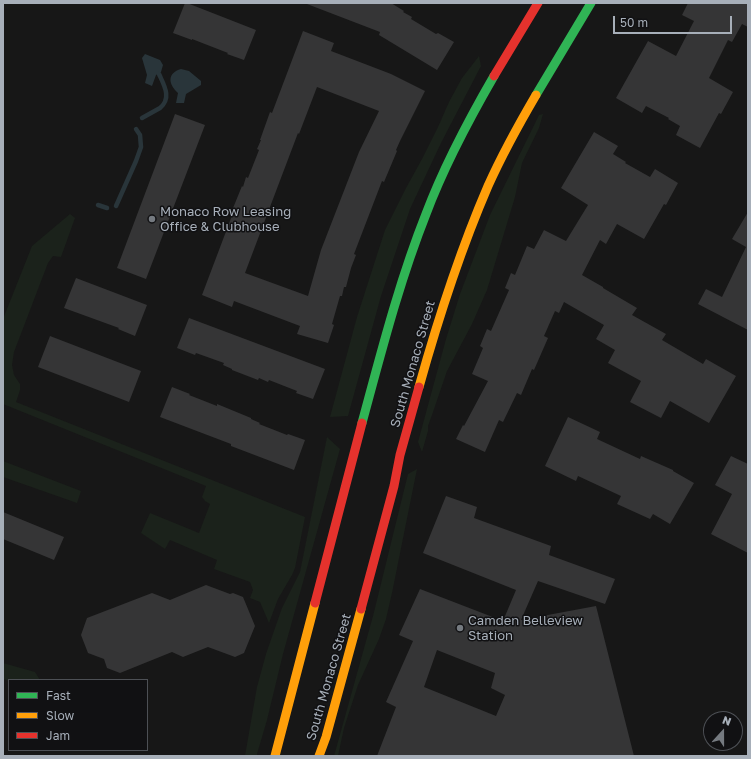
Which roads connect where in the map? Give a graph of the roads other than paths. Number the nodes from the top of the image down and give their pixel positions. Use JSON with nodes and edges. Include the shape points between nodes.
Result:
{"nodes":[{"id":1,"x":538,"y":3,"type":"edge"},
{"id":2,"x":591,"y":3,"type":"edge"},
{"id":3,"x":326,"y":737,"type":"junction"},
{"id":4,"x":275,"y":756,"type":"edge"},
{"id":5,"x":320,"y":756,"type":"edge"},
{"id":6,"x":324,"y":756,"type":"edge"}],
"edges":[{"from":1,"to":4,"type":"main road","via":[[463,131],[436,188],[420,230],[362,424]]},
{"from":2,"to":3,"type":"main road","name":"South Monaco Street","via":[[517,127],[484,193],[462,249],[443,304],[401,452]]},
{"from":3,"to":5,"type":"main road","name":"South Monaco Street"},
{"from":3,"to":6,"type":"main road"}]}
